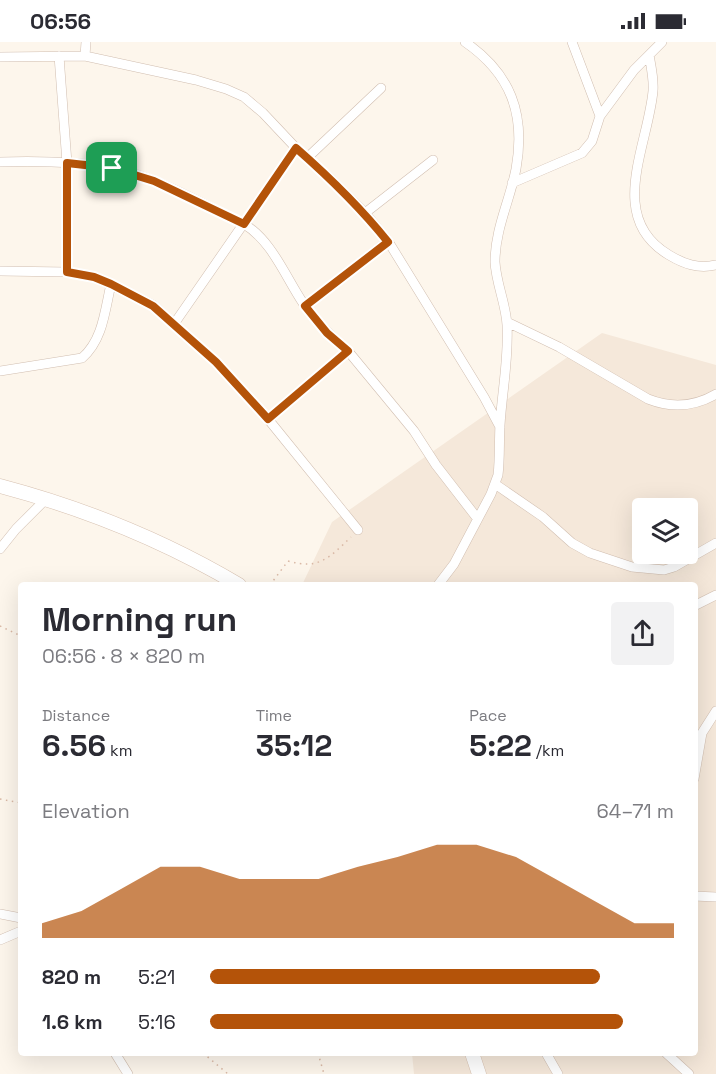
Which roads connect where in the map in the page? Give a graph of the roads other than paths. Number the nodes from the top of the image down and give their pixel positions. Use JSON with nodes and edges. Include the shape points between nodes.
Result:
{"nodes":[{"id":1,"x":86,"y":42,"type":"edge"},
{"id":2,"x":465,"y":42,"type":"edge"},
{"id":3,"x":572,"y":42,"type":"edge"},
{"id":4,"x":662,"y":42,"type":"edge"},
{"id":5,"x":649,"y":55,"type":"junction"},
{"id":6,"x":59,"y":56,"type":"junction"},
{"id":7,"x":85,"y":56,"type":"junction"},
{"id":8,"x":0,"y":57,"type":"edge"},
{"id":9,"x":381,"y":88,"type":"dead end"},
{"id":10,"x":600,"y":116,"type":"junction"},
{"id":11,"x":296,"y":148,"type":"junction"},
{"id":12,"x":308,"y":158,"type":"junction"},
{"id":13,"x":434,"y":160,"type":"dead end"},
{"id":14,"x":0,"y":162,"type":"edge"},
{"id":15,"x":67,"y":163,"type":"junction"},
{"id":16,"x":512,"y":183,"type":"junction"},
{"id":17,"x":365,"y":213,"type":"junction"},
{"id":18,"x":244,"y":224,"type":"junction"},
{"id":19,"x":388,"y":242,"type":"junction"},
{"id":20,"x":716,"y":265,"type":"edge"},
{"id":21,"x":0,"y":271,"type":"edge"},
{"id":22,"x":67,"y":272,"type":"junction"},
{"id":23,"x":111,"y":284,"type":"junction"},
{"id":24,"x":305,"y":306,"type":"junction"},
{"id":25,"x":507,"y":322,"type":"junction"},
{"id":26,"x":174,"y":324,"type":"junction"},
{"id":27,"x":348,"y":351,"type":"junction"},
{"id":28,"x":0,"y":371,"type":"edge"},
{"id":29,"x":716,"y":393,"type":"edge"},
{"id":30,"x":268,"y":419,"type":"junction"},
{"id":31,"x":500,"y":427,"type":"junction"},
{"id":32,"x":495,"y":484,"type":"junction"},
{"id":33,"x":0,"y":486,"type":"edge"},
{"id":34,"x":47,"y":498,"type":"junction"},
{"id":35,"x":477,"y":519,"type":"junction"},
{"id":36,"x":358,"y":530,"type":"road end"},
{"id":37,"x":716,"y":543,"type":"edge"},
{"id":38,"x":0,"y":549,"type":"edge"},
{"id":39,"x":234,"y":582,"type":"edge"},
{"id":40,"x":440,"y":582,"type":"edge"},
{"id":41,"x":715,"y":595,"type":"edge"},
{"id":42,"x":698,"y":604,"type":"edge"},
{"id":43,"x":716,"y":711,"type":"edge"},
{"id":44,"x":698,"y":755,"type":"edge"},
{"id":45,"x":698,"y":896,"type":"edge"},
{"id":46,"x":716,"y":897,"type":"edge"},
{"id":47,"x":0,"y":914,"type":"edge"},
{"id":48,"x":18,"y":917,"type":"edge"},
{"id":49,"x":18,"y":932,"type":"edge"},
{"id":50,"x":0,"y":940,"type":"edge"},
{"id":51,"x":117,"y":1056,"type":"edge"},
{"id":52,"x":473,"y":1056,"type":"edge"},
{"id":53,"x":548,"y":1056,"type":"edge"},
{"id":54,"x":669,"y":1056,"type":"edge"},
{"id":55,"x":128,"y":1074,"type":"edge"},
{"id":56,"x":479,"y":1074,"type":"edge"},
{"id":57,"x":558,"y":1074,"type":"edge"},
{"id":58,"x":689,"y":1074,"type":"edge"}],
"edges":[{"from":1,"to":7,"type":"street"},
{"from":2,"to":16,"type":"street","via":[[497,69],[514,104],[518,147]]},
{"from":3,"to":10,"type":"street"},
{"from":4,"to":5,"type":"street"},
{"from":5,"to":10,"type":"street"},
{"from":5,"to":20,"type":"street","via":[[654,90],[634,196],[636,217],[646,236],[666,254],[686,265]]},
{"from":6,"to":7,"type":"street"},
{"from":6,"to":8,"type":"street"},
{"from":6,"to":15,"type":"street"},
{"from":7,"to":11,"type":"street","via":[[226,89],[244,97],[263,113]]},
{"from":9,"to":12,"type":"street"},
{"from":10,"to":16,"type":"street","via":[[592,141],[582,153]]},
{"from":11,"to":12,"type":"street"},
{"from":11,"to":18,"type":"street"},
{"from":12,"to":17,"type":"street"},
{"from":13,"to":17,"type":"street"},
{"from":14,"to":15,"type":"street"},
{"from":15,"to":18,"type":"street","via":[[112,168],[154,181]]},
{"from":15,"to":22,"type":"street"},
{"from":16,"to":25,"type":"street","via":[[495,249]]},
{"from":17,"to":19,"type":"street"},
{"from":18,"to":24,"type":"street","via":[[267,245]]},
{"from":18,"to":26,"type":"street"},
{"from":19,"to":24,"type":"street"},
{"from":19,"to":31,"type":"street"},
{"from":21,"to":22,"type":"street"},
{"from":22,"to":23,"type":"street"},
{"from":23,"to":26,"type":"street","via":[[153,306]]},
{"from":23,"to":28,"type":"street","via":[[102,327],[82,358]]},
{"from":24,"to":27,"type":"street"},
{"from":25,"to":29,"type":"street","via":[[661,404],[690,404]]},
{"from":25,"to":31,"type":"street"},
{"from":26,"to":30,"type":"street","via":[[216,362]]},
{"from":27,"to":30,"type":"street"},
{"from":27,"to":35,"type":"street","via":[[414,431]]},
{"from":30,"to":36,"type":"street"},
{"from":31,"to":32,"type":"street"},
{"from":32,"to":35,"type":"street"},
{"from":32,"to":37,"type":"street","via":[[534,510],[572,543],[632,567],[664,570]]},
{"from":33,"to":34,"type":"main road"},
{"from":34,"to":38,"type":"street"},
{"from":34,"to":39,"type":"main road","via":[[197,560]]},
{"from":35,"to":40,"type":"street"},
{"from":41,"to":42,"type":"street"},
{"from":43,"to":44,"type":"street","via":[[702,732]]},
{"from":45,"to":46,"type":"street"},
{"from":47,"to":48,"type":"street"},
{"from":49,"to":50,"type":"street"},
{"from":51,"to":55,"type":"street"},
{"from":52,"to":56,"type":"main road"},
{"from":53,"to":57,"type":"street"},
{"from":54,"to":58,"type":"street"}]}
